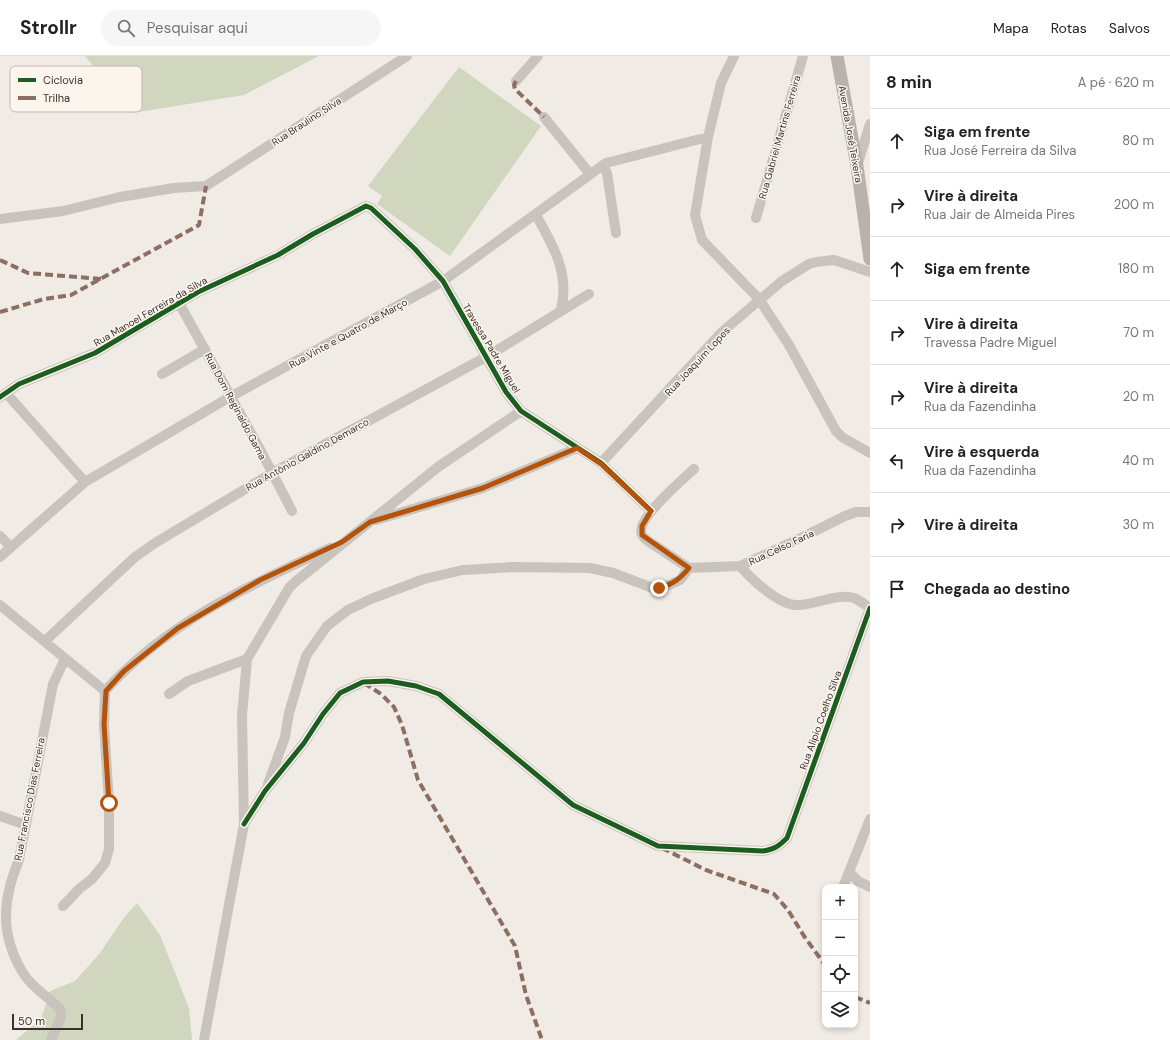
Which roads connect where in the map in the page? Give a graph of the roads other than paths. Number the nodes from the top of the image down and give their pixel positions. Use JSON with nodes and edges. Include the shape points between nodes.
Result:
{"nodes":[{"id":1,"x":406,"y":56,"type":"edge"},
{"id":2,"x":538,"y":56,"type":"edge"},
{"id":3,"x":734,"y":56,"type":"edge"},
{"id":4,"x":803,"y":56,"type":"edge"},
{"id":5,"x":837,"y":56,"type":"edge"},
{"id":6,"x":516,"y":81,"type":"dead end"},
{"id":7,"x":544,"y":116,"type":"dead end"},
{"id":8,"x":870,"y":124,"type":"edge"},
{"id":9,"x":708,"y":137,"type":"junction"},
{"id":10,"x":604,"y":164,"type":"junction"},
{"id":11,"x":857,"y":166,"type":"junction"},
{"id":12,"x":590,"y":174,"type":"junction"},
{"id":13,"x":371,"y":208,"type":"joint"},
{"id":14,"x":536,"y":215,"type":"junction"},
{"id":15,"x":756,"y":218,"type":"dead end"},
{"id":16,"x":0,"y":219,"type":"edge"},
{"id":17,"x":616,"y":233,"type":"dead end"},
{"id":18,"x":870,"y":259,"type":"edge"},
{"id":19,"x":870,"y":272,"type":"edge"},
{"id":20,"x":443,"y":281,"type":"junction"},
{"id":21,"x":589,"y":294,"type":"dead end"},
{"id":22,"x":759,"y":299,"type":"junction"},
{"id":23,"x":179,"y":303,"type":"junction"},
{"id":24,"x":561,"y":309,"type":"junction"},
{"id":25,"x":205,"y":349,"type":"junction"},
{"id":26,"x":486,"y":357,"type":"junction"},
{"id":27,"x":162,"y":374,"type":"dead end"},
{"id":28,"x":3,"y":395,"type":"edge"},
{"id":29,"x":230,"y":397,"type":"junction"},
{"id":30,"x":521,"y":411,"type":"junction"},
{"id":31,"x":577,"y":448,"type":"junction"},
{"id":32,"x":870,"y":453,"type":"edge"},
{"id":33,"x":601,"y":464,"type":"junction"},
{"id":34,"x":694,"y":469,"type":"dead end"},
{"id":35,"x":272,"y":473,"type":"junction"},
{"id":36,"x":86,"y":482,"type":"junction"},
{"id":37,"x":292,"y":511,"type":"dead end"},
{"id":38,"x":651,"y":511,"type":"junction"},
{"id":39,"x":870,"y":512,"type":"edge"},
{"id":40,"x":370,"y":522,"type":"junction"},
{"id":41,"x":0,"y":536,"type":"edge"},
{"id":42,"x":342,"y":542,"type":"junction"},
{"id":43,"x":11,"y":547,"type":"junction"},
{"id":44,"x":0,"y":557,"type":"edge"},
{"id":45,"x":740,"y":566,"type":"junction"},
{"id":46,"x":689,"y":568,"type":"junction"},
{"id":47,"x":0,"y":605,"type":"edge"},
{"id":48,"x":870,"y":608,"type":"edge"},
{"id":49,"x":45,"y":641,"type":"junction"},
{"id":50,"x":65,"y":659,"type":"junction"},
{"id":51,"x":247,"y":659,"type":"junction"},
{"id":52,"x":106,"y":691,"type":"junction"},
{"id":53,"x":169,"y":694,"type":"dead end"},
{"id":54,"x":265,"y":791,"type":"junction"},
{"id":55,"x":0,"y":816,"type":"edge"},
{"id":56,"x":870,"y":819,"type":"edge"},
{"id":57,"x":244,"y":824,"type":"junction"},
{"id":58,"x":26,"y":825,"type":"junction"},
{"id":59,"x":849,"y":872,"type":"junction"},
{"id":60,"x":11,"y":877,"type":"junction"},
{"id":61,"x":0,"y":884,"type":"edge"},
{"id":62,"x":844,"y":884,"type":"edge"},
{"id":63,"x":870,"y":887,"type":"edge"},
{"id":64,"x":63,"y":906,"type":"dead end"},
{"id":65,"x":51,"y":1040,"type":"edge"},
{"id":66,"x":204,"y":1040,"type":"edge"}],
"edges":[{"from":1,"to":16,"type":"street","name":"Rua Braulino Silva","via":[[206,186],[174,188],[120,197],[63,211]]},
{"from":2,"to":6,"type":"street"},
{"from":3,"to":9,"type":"street","via":[[721,83]]},
{"from":4,"to":15,"type":"street","name":"Rua Gabriel Martins Ferreira"},
{"from":5,"to":11,"type":"main road","name":"Avenida José Teixeira"},
{"from":7,"to":12,"type":"street"},
{"from":8,"to":11,"type":"street"},
{"from":9,"to":10,"type":"street","name":"Rua Vinte e Quatro de Março"},
{"from":9,"to":22,"type":"street","via":[[695,215],[698,232],[702,240]]},
{"from":10,"to":12,"type":"street","name":"Rua Vinte e Quatro de Março"},
{"from":10,"to":17,"type":"street"},
{"from":11,"to":18,"type":"main road","name":"Avenida José Teixeira"},
{"from":12,"to":14,"type":"street","name":"Rua Vinte e Quatro de Março"},
{"from":13,"to":20,"type":"street","name":"Travessa Padre Miguel","via":[[415,249]]},
{"from":13,"to":23,"type":"street","name":"Rua Manoel Ferreira da Silva","via":[[360,208],[278,255]]},
{"from":14,"to":20,"type":"street","name":"Rua Vinte e Quatro de Março"},
{"from":14,"to":24,"type":"street","via":[[561,264]]},
{"from":19,"to":22,"type":"street","name":"Rua Joaquim Lopes","via":[[834,260],[816,262],[782,281]]},
{"from":20,"to":26,"type":"street","name":"Travessa Padre Miguel"},
{"from":20,"to":29,"type":"street","name":"Rua Vinte e Quatro de Março"},
{"from":21,"to":24,"type":"street","name":"Rua Antônio Galdino Demarco"},
{"from":22,"to":32,"type":"street","via":[[789,345],[836,431]]},
{"from":22,"to":33,"type":"street","name":"Rua Joaquim Lopes","via":[[723,331]]},
{"from":23,"to":25,"type":"street","name":"Rua Dom Reginaldo Gama"},
{"from":23,"to":28,"type":"street","name":"Rua Manoel Ferreira da Silva","via":[[95,353],[19,384]]},
{"from":24,"to":26,"type":"street","name":"Rua Antônio Galdino Demarco"},
{"from":25,"to":27,"type":"street"},
{"from":25,"to":29,"type":"street","name":"Rua Dom Reginaldo Gama"},
{"from":26,"to":30,"type":"street","name":"Travessa Padre Miguel","via":[[506,392]]},
{"from":26,"to":35,"type":"street","name":"Rua Antônio Galdino Demarco"},
{"from":28,"to":36,"type":"street","name":"Rua Manoel Ferreira da Silva"},
{"from":29,"to":35,"type":"street","name":"Rua Dom Reginaldo Gama"},
{"from":29,"to":36,"type":"street","name":"Rua Vinte e Quatro de Março"},
{"from":30,"to":31,"type":"street","name":"Travessa Padre Miguel"},
{"from":30,"to":40,"type":"street","via":[[438,467]]},
{"from":31,"to":33,"type":"street","name":"Travessa Padre Miguel"},
{"from":31,"to":40,"type":"street","via":[[483,488]]},
{"from":33,"to":38,"type":"street","name":"Travessa Padre Miguel"},
{"from":34,"to":38,"type":"street"},
{"from":35,"to":37,"type":"street","name":"Rua Dom Reginaldo Gama"},
{"from":35,"to":49,"type":"street","name":"Rua Antônio Galdino Demarco","via":[[142,552]]},
{"from":36,"to":43,"type":"street","name":"Rua Vinte e Quatro de Março"},
{"from":38,"to":46,"type":"street","via":[[642,526],[642,535]]},
{"from":39,"to":45,"type":"street","name":"Rua Celso Faria","via":[[856,512],[845,516]]},
{"from":40,"to":42,"type":"street"},
{"from":41,"to":43,"type":"street"},
{"from":42,"to":51,"type":"street","via":[[289,588]]},
{"from":42,"to":52,"type":"street","via":[[260,580],[178,628],[124,671]]},
{"from":43,"to":44,"type":"street","name":"Rua Vinte e Quatro de Março"},
{"from":45,"to":46,"type":"street","name":"Rua Celso Faria"},
{"from":45,"to":48,"type":"street","via":[[756,583],[783,601],[794,605],[834,598],[854,598]]},
{"from":46,"to":54,"type":"street","via":[[680,580],[654,588],[613,573],[590,568],[514,567],[463,570],[424,579],[371,598],[348,610],[327,626],[306,656],[289,713],[285,737]]},
{"from":47,"to":49,"type":"street"},
{"from":48,"to":54,"type":"street","name":"Rua Alipio Coelho Silva","via":[[787,838],[778,847],[763,851],[658,846],[573,805],[439,694],[416,686],[388,681],[363,682],[340,693]]},
{"from":49,"to":50,"type":"street"},
{"from":50,"to":52,"type":"street"},
{"from":50,"to":58,"type":"street","name":"Rua Francisco Dias Ferreira","via":[[53,684]]},
{"from":51,"to":53,"type":"street","via":[[188,681]]},
{"from":51,"to":57,"type":"street","via":[[242,716]]},
{"from":52,"to":64,"type":"street","via":[[104,724],[109,849],[105,863]]},
{"from":54,"to":57,"type":"street"},
{"from":55,"to":58,"type":"street"},
{"from":56,"to":59,"type":"street"},
{"from":57,"to":66,"type":"street"},
{"from":58,"to":60,"type":"street","name":"Rua Francisco Dias Ferreira","via":[[19,860]]},
{"from":59,"to":62,"type":"street"},
{"from":59,"to":63,"type":"street","via":[[858,881]]},
{"from":60,"to":61,"type":"street"},
{"from":60,"to":65,"type":"street","name":"Rua Francisco Dias Ferreira","via":[[5,904],[5,928],[23,974],[60,1009],[61,1017]]}]}
